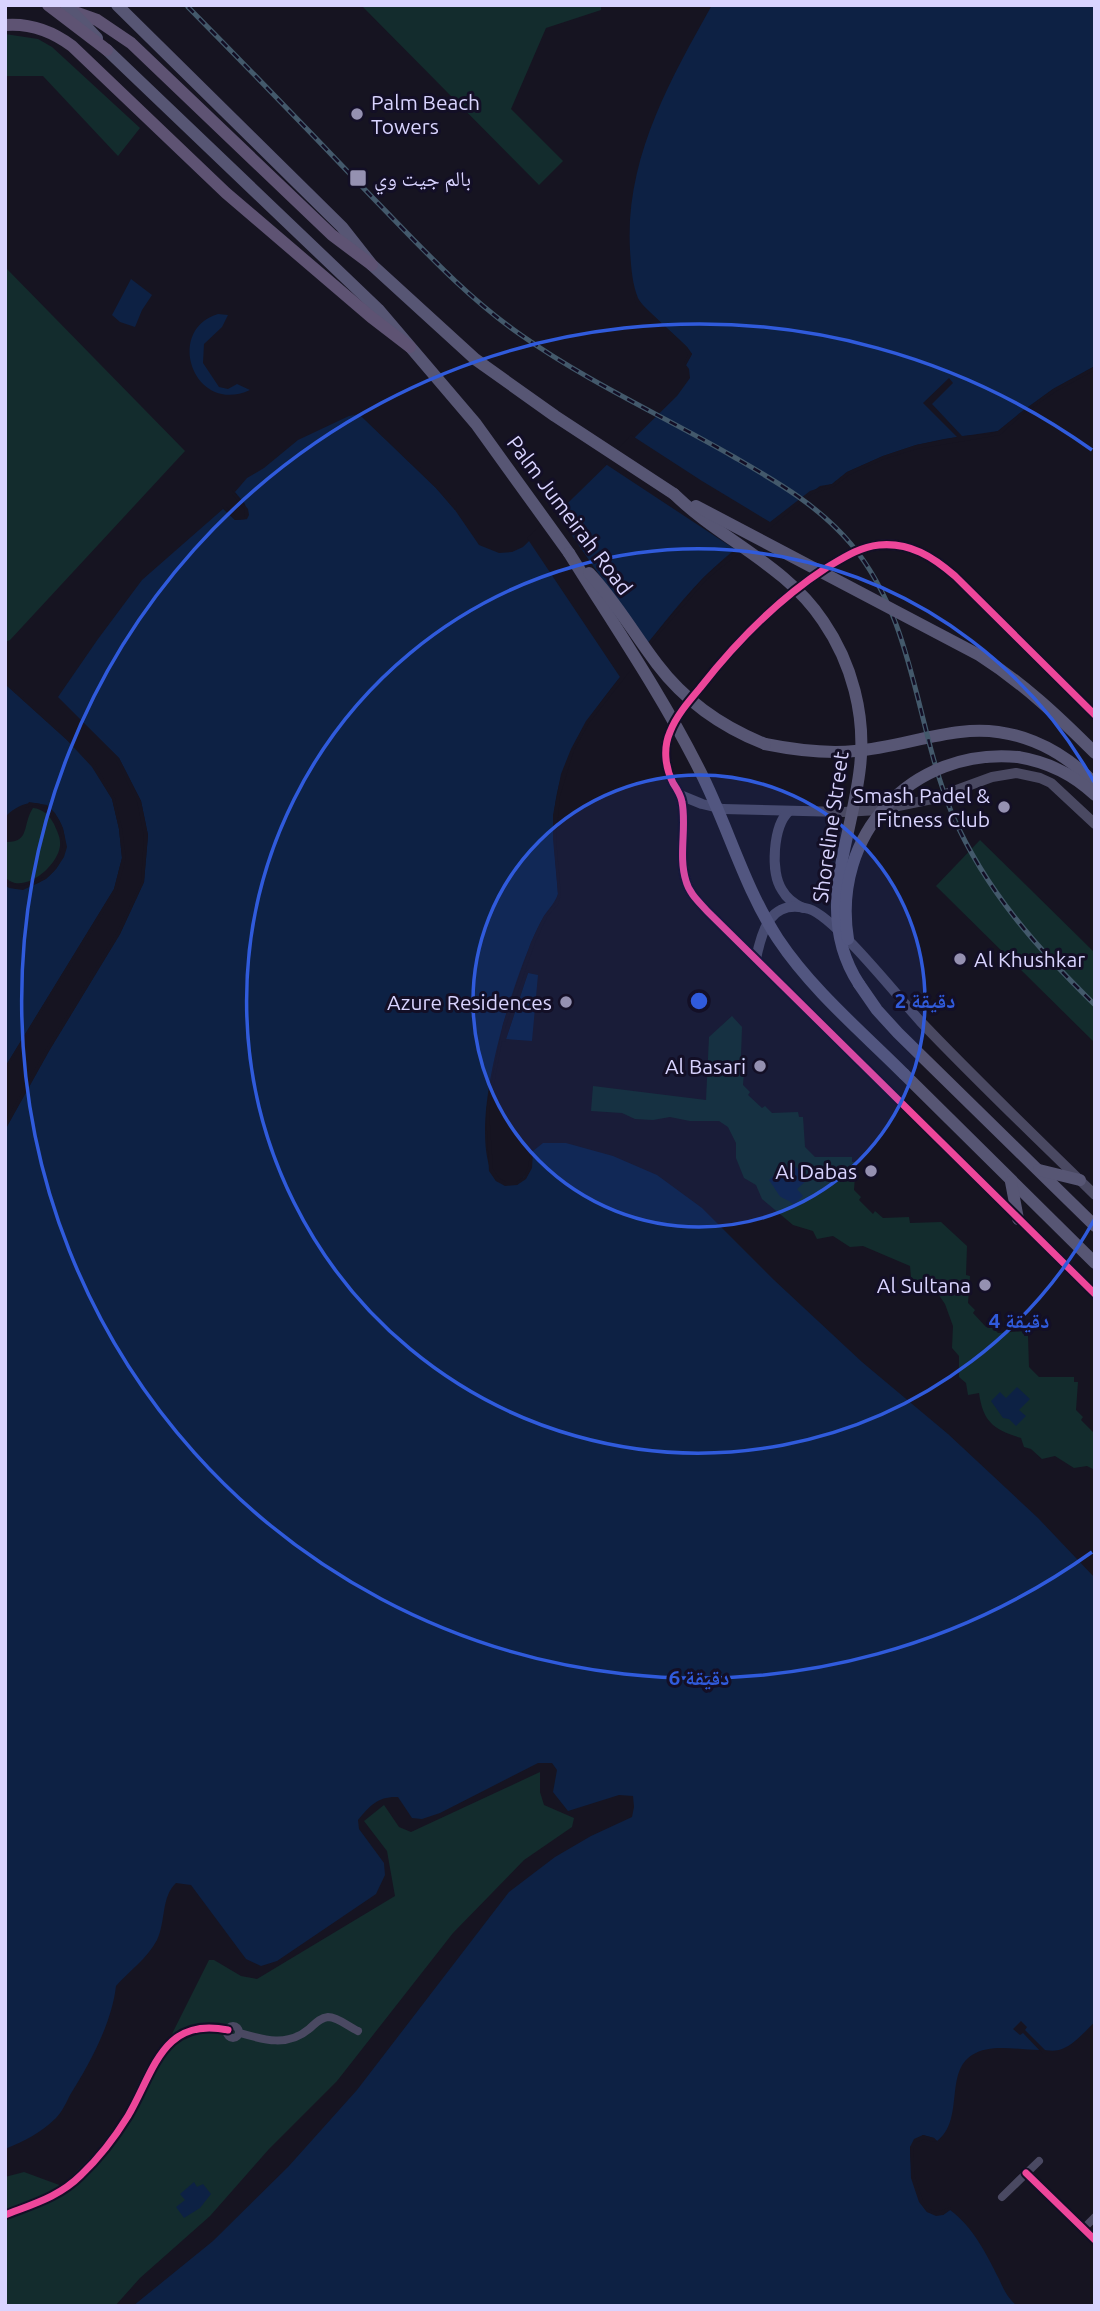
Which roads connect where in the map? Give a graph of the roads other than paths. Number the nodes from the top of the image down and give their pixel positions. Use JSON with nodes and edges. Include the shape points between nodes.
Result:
{"nodes":[{"id":1,"x":66,"y":5,"type":"edge"},
{"id":2,"x":117,"y":5,"type":"edge"},
{"id":3,"x":47,"y":6,"type":"edge"},
{"id":4,"x":5,"y":25,"type":"edge"},
{"id":5,"x":107,"y":50,"type":"junction"},
{"id":6,"x":372,"y":265,"type":"junction"},
{"id":7,"x":410,"y":347,"type":"junction"},
{"id":8,"x":674,"y":494,"type":"junction"},
{"id":9,"x":569,"y":553,"type":"junction"},
{"id":10,"x":1095,"y":715,"type":"edge"},
{"id":11,"x":1095,"y":752,"type":"edge"},
{"id":12,"x":1095,"y":784,"type":"edge"},
{"id":13,"x":680,"y":795,"type":"junction"},
{"id":14,"x":1095,"y":795,"type":"edge"},
{"id":15,"x":789,"y":811,"type":"junction"},
{"id":16,"x":1095,"y":824,"type":"edge"},
{"id":17,"x":806,"y":909,"type":"junction"},
{"id":18,"x":756,"y":959,"type":"junction"},
{"id":19,"x":859,"y":984,"type":"junction"},
{"id":20,"x":1039,"y":1170,"type":"junction"},
{"id":21,"x":1080,"y":1180,"type":"junction"},
{"id":22,"x":1011,"y":1182,"type":"junction"},
{"id":23,"x":1095,"y":1195,"type":"edge"},
{"id":24,"x":1018,"y":1219,"type":"junction"},
{"id":25,"x":1095,"y":1226,"type":"edge"},
{"id":26,"x":1095,"y":1263,"type":"edge"},
{"id":27,"x":1095,"y":1294,"type":"edge"},
{"id":28,"x":358,"y":2031,"type":"dead end"},
{"id":29,"x":1039,"y":2161,"type":"dead end"},
{"id":30,"x":1026,"y":2173,"type":"junction"},
{"id":31,"x":1002,"y":2197,"type":"dead end"},
{"id":32,"x":5,"y":2215,"type":"edge"},
{"id":33,"x":1095,"y":2217,"type":"edge"},
{"id":34,"x":1083,"y":2229,"type":"junction"},
{"id":35,"x":1095,"y":2240,"type":"edge"}],
"edges":[{"from":1,"to":5,"type":"main road","name":"Palm Jumeirah Road","bridge":true},
{"from":2,"to":6,"type":"main road","name":"Palm Jumeirah Road","via":[[342,227]]},
{"from":3,"to":5,"type":"main road","bridge":true},
{"from":3,"to":6,"type":"main road","via":[[85,15],[131,43],[332,235]]},
{"from":4,"to":7,"type":"main road","via":[[44,30],[72,46],[197,167]]},
{"from":5,"to":7,"type":"main road","name":"Palm Jumeirah Road","via":[[367,297]]},
{"from":6,"to":8,"type":"main road","name":"Palm Jumeirah Road","via":[[484,366]]},
{"from":7,"to":9,"type":"main road","name":"Palm Jumeirah Road","via":[[476,424]]},
{"from":8,"to":11,"type":"main road","name":"Palm Jumeirah Road","bridge":true,"via":[[979,655],[1042,701]]},
{"from":8,"to":19,"type":"main road","name":"Shoreline Street","bridge":true,"via":[[789,581],[822,620],[846,665],[858,706],[861,748],[836,904],[843,953]]},
{"from":9,"to":12,"type":"main road","name":"Palm Jumeirah Road","bridge":true,"via":[[604,590],[677,687],[724,724],[765,744],[836,752],[990,731],[1053,750]]},
{"from":9,"to":22,"type":"main road","bridge":true,"via":[[682,737],[777,938],[814,984]]},
{"from":10,"to":13,"type":"street","via":[[936,560],[902,546],[869,546],[792,592],[738,642],[696,693],[667,742],[667,765]]},
{"from":13,"to":15,"type":"street","via":[[712,807]]},
{"from":13,"to":18,"type":"street","via":[[687,885]]},
{"from":14,"to":19,"type":"main road","bridge":true,"via":[[1062,771],[1018,757],[975,757],[934,770],[898,794],[874,822],[856,855],[848,883],[846,928]]},
{"from":15,"to":16,"type":"street","via":[[897,808],[1016,773],[1051,783]]},
{"from":15,"to":17,"type":"street","via":[[777,831],[776,878],[787,897]]},
{"from":17,"to":18,"type":"street","via":[[789,908],[774,915],[763,928]]},
{"from":17,"to":21,"type":"street","via":[[827,921]]},
{"from":18,"to":24,"type":"street"},
{"from":19,"to":20,"type":"main road","name":"Shoreline Street","via":[[887,1022]]},
{"from":20,"to":21,"type":"main road"},
{"from":20,"to":25,"type":"main road","name":"Shoreline Street"},
{"from":21,"to":23,"type":"street"},
{"from":22,"to":24,"type":"main road"},
{"from":22,"to":26,"type":"main road"},
{"from":24,"to":27,"type":"street"},
{"from":28,"to":32,"type":"street","via":[[328,2017],[282,2041],[264,2040],[235,2026],[228,2030],[194,2028],[178,2036],[149,2072],[116,2134],[79,2178],[50,2199]]},
{"from":29,"to":30,"type":"street"},
{"from":30,"to":31,"type":"street"},
{"from":30,"to":34,"type":"street"},
{"from":33,"to":34,"type":"street"},
{"from":34,"to":35,"type":"street"}]}
